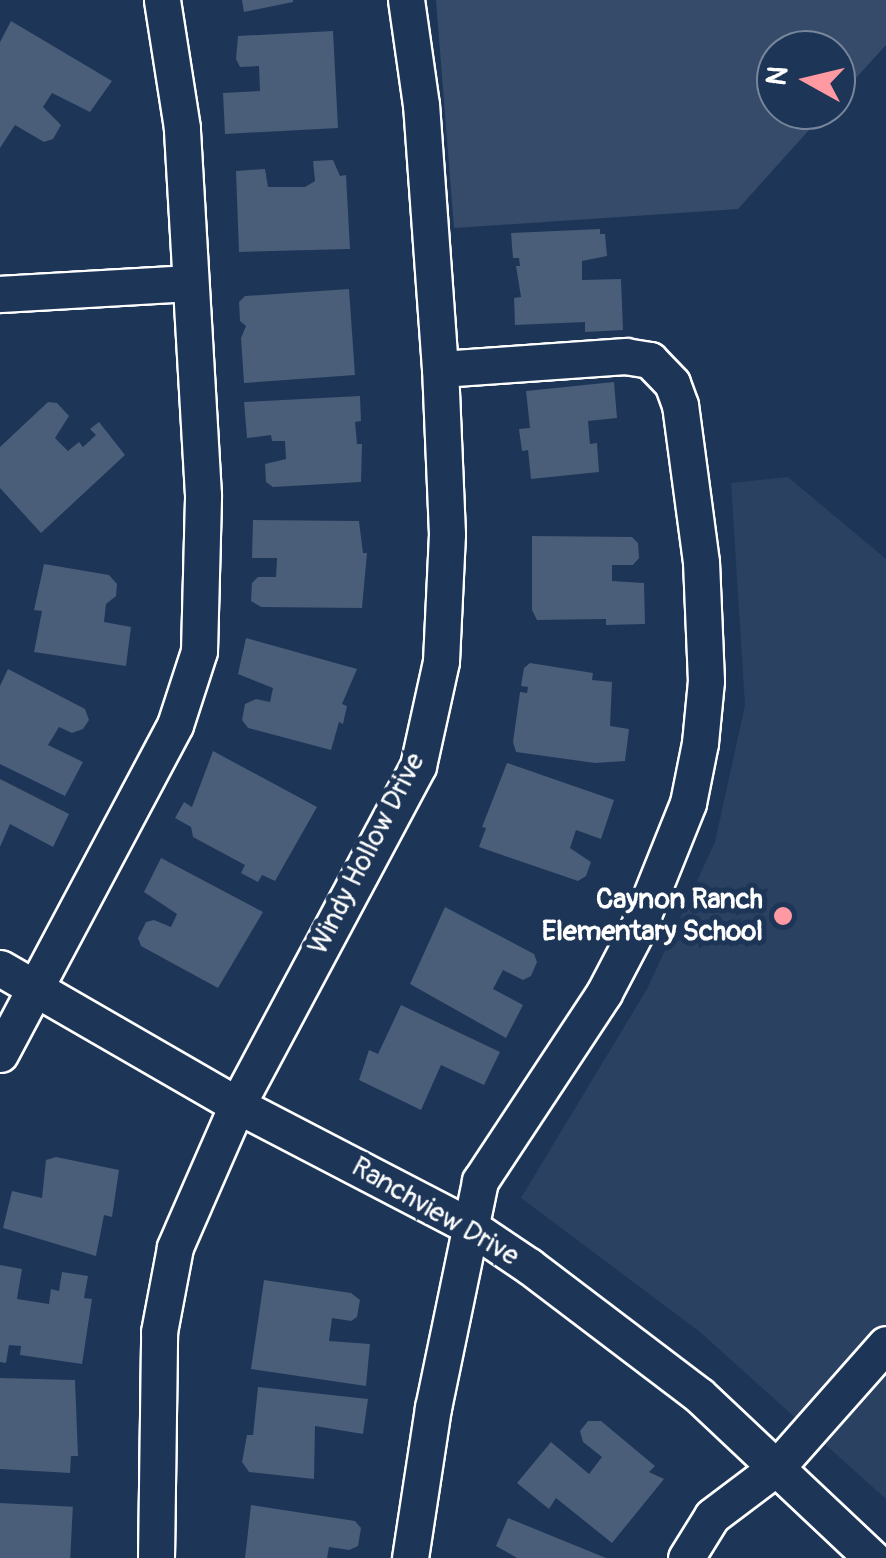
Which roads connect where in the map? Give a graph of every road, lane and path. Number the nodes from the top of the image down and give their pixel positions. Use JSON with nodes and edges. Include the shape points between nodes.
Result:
{"nodes":[{"id":1,"x":162,"y":0,"type":"edge"},
{"id":2,"x":406,"y":0,"type":"edge"},
{"id":3,"x":190,"y":283,"type":"junction"},
{"id":4,"x":0,"y":294,"type":"edge"},
{"id":5,"x":440,"y":369,"type":"junction"},
{"id":6,"x":0,"y":968,"type":"edge"},
{"id":7,"x":37,"y":988,"type":"junction"},
{"id":8,"x":0,"y":1054,"type":"edge"},
{"id":9,"x":237,"y":1105,"type":"junction"},
{"id":10,"x":468,"y":1225,"type":"junction"},
{"id":11,"x":886,"y":1344,"type":"edge"},
{"id":12,"x":777,"y":1467,"type":"junction"},
{"id":13,"x":156,"y":1558,"type":"edge"},
{"id":14,"x":410,"y":1558,"type":"edge"},
{"id":15,"x":686,"y":1558,"type":"edge"},
{"id":16,"x":872,"y":1558,"type":"edge"}],
"edges":[{"from":1,"to":3,"type":"street","via":[[182,128]]},
{"from":2,"to":5,"type":"street","name":"Windy Hollow Drive"},
{"from":3,"to":4,"type":"street"},
{"from":3,"to":7,"type":"street","via":[[203,495],[199,652],[175,725]]},
{"from":5,"to":9,"type":"street","name":"Windy Hollow Drive","via":[[447,534],[441,662],[418,766]]},
{"from":5,"to":10,"type":"street","via":[[626,356],[650,360],[672,382],[680,405],[707,609],[700,743],[668,861],[604,993],[480,1182]]},
{"from":6,"to":7,"type":"street","name":"Ranchview Drive"},
{"from":7,"to":8,"type":"street"},
{"from":7,"to":9,"type":"street","name":"Ranchview Drive"},
{"from":9,"to":10,"type":"street","name":"Ranchview Drive"},
{"from":9,"to":13,"type":"street","name":"Windy Hollow Drive","via":[[175,1247],[159,1332]]},
{"from":10,"to":12,"type":"street","name":"Ranchview Drive","via":[[684,1384]]},
{"from":10,"to":14,"type":"street"},
{"from":11,"to":12,"type":"street"},
{"from":12,"to":15,"type":"street","via":[[712,1516]]},
{"from":12,"to":16,"type":"street","name":"Ranchview Drive"}]}
